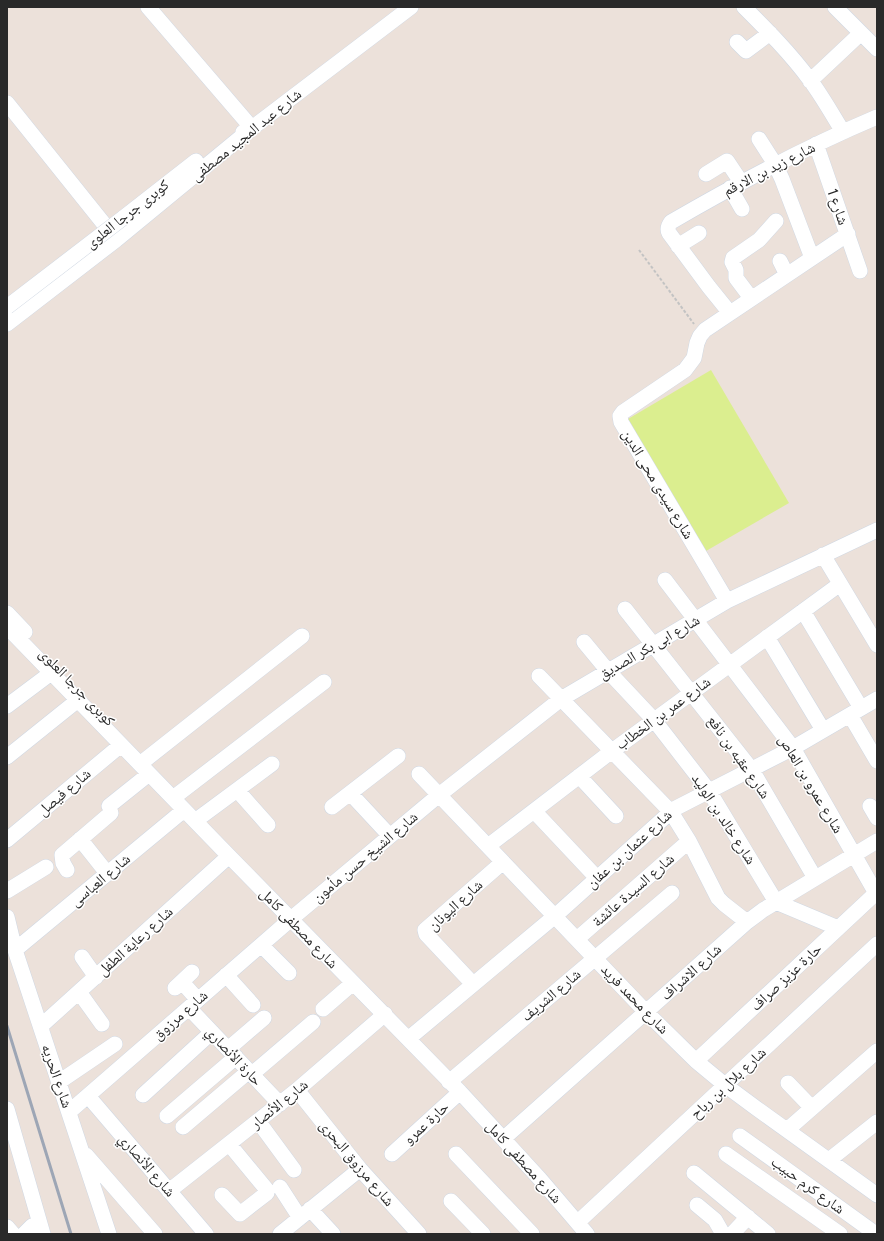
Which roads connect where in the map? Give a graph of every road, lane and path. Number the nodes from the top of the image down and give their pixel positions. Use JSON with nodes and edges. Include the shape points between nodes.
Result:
{"nodes":[{"id":1,"x":148,"y":7,"type":"edge"},
{"id":2,"x":411,"y":7,"type":"edge"},
{"id":3,"x":744,"y":7,"type":"edge"},
{"id":4,"x":835,"y":7,"type":"edge"},
{"id":5,"x":770,"y":33,"type":"junction"},
{"id":6,"x":862,"y":33,"type":"junction"},
{"id":7,"x":737,"y":42,"type":"dead end"},
{"id":8,"x":877,"y":49,"type":"edge"},
{"id":9,"x":810,"y":81,"type":"junction"},
{"id":10,"x":7,"y":103,"type":"edge"},
{"id":11,"x":877,"y":117,"type":"edge"},
{"id":12,"x":252,"y":128,"type":"junction"},
{"id":13,"x":843,"y":132,"type":"junction"},
{"id":14,"x":759,"y":139,"type":"dead end"},
{"id":15,"x":816,"y":144,"type":"junction"},
{"id":16,"x":775,"y":164,"type":"junction"},
{"id":17,"x":706,"y":174,"type":"dead end"},
{"id":18,"x":735,"y":185,"type":"junction"},
{"id":19,"x":742,"y":209,"type":"dead end"},
{"id":20,"x":776,"y":221,"type":"dead end"},
{"id":21,"x":699,"y":233,"type":"dead end"},
{"id":22,"x":848,"y":234,"type":"junction"},
{"id":23,"x":116,"y":240,"type":"junction"},
{"id":24,"x":678,"y":246,"type":"junction"},
{"id":25,"x":639,"y":250,"type":"dead end"},
{"id":26,"x":812,"y":258,"type":"junction"},
{"id":27,"x":780,"y":261,"type":"dead end"},
{"id":28,"x":860,"y":271,"type":"dead end"},
{"id":29,"x":787,"y":275,"type":"junction"},
{"id":30,"x":751,"y":298,"type":"junction"},
{"id":31,"x":7,"y":307,"type":"edge"},
{"id":32,"x":730,"y":313,"type":"junction"},
{"id":33,"x":7,"y":324,"type":"edge"},
{"id":34,"x":701,"y":334,"type":"junction"},
{"id":35,"x":877,"y":531,"type":"edge"},
{"id":36,"x":823,"y":555,"type":"junction"},
{"id":37,"x":665,"y":580,"type":"dead end"},
{"id":38,"x":840,"y":584,"type":"junction"},
{"id":39,"x":727,"y":601,"type":"junction"},
{"id":40,"x":625,"y":609,"type":"dead end"},
{"id":41,"x":803,"y":611,"type":"junction"},
{"id":42,"x":7,"y":613,"type":"edge"},
{"id":43,"x":695,"y":620,"type":"junction"},
{"id":44,"x":7,"y":627,"type":"edge"},
{"id":45,"x":302,"y":636,"type":"dead end"},
{"id":46,"x":767,"y":638,"type":"junction"},
{"id":47,"x":12,"y":642,"type":"edge"},
{"id":48,"x":584,"y":642,"type":"dead end"},
{"id":49,"x":653,"y":644,"type":"junction"},
{"id":50,"x":877,"y":645,"type":"edge"},
{"id":51,"x":729,"y":665,"type":"junction"},
{"id":52,"x":608,"y":670,"type":"junction"},
{"id":53,"x":52,"y":673,"type":"junction"},
{"id":54,"x":540,"y":676,"type":"dead end"},
{"id":55,"x":324,"y":682,"type":"dead end"},
{"id":56,"x":692,"y":692,"type":"junction"},
{"id":57,"x":561,"y":699,"type":"junction"},
{"id":58,"x":877,"y":699,"type":"edge"},
{"id":59,"x":78,"y":700,"type":"junction"},
{"id":60,"x":7,"y":706,"type":"edge"},
{"id":61,"x":855,"y":712,"type":"junction"},
{"id":62,"x":654,"y":720,"type":"junction"},
{"id":63,"x":823,"y":730,"type":"junction"},
{"id":64,"x":121,"y":745,"type":"junction"},
{"id":65,"x":793,"y":748,"type":"junction"},
{"id":66,"x":612,"y":751,"type":"junction"},
{"id":67,"x":398,"y":756,"type":"dead end"},
{"id":68,"x":7,"y":757,"type":"edge"},
{"id":69,"x":877,"y":761,"type":"edge"},
{"id":70,"x":272,"y":764,"type":"dead end"},
{"id":71,"x":145,"y":769,"type":"junction"},
{"id":72,"x":752,"y":770,"type":"junction"},
{"id":73,"x":420,"y":774,"type":"dead end"},
{"id":74,"x":579,"y":776,"type":"junction"},
{"id":75,"x":237,"y":790,"type":"junction"},
{"id":76,"x":709,"y":791,"type":"junction"},
{"id":77,"x":350,"y":793,"type":"junction"},
{"id":78,"x":439,"y":795,"type":"junction"},
{"id":79,"x":173,"y":798,"type":"junction"},
{"id":80,"x":332,"y":807,"type":"dead end"},
{"id":81,"x":184,"y":810,"type":"junction"},
{"id":82,"x":534,"y":811,"type":"junction"},
{"id":83,"x":671,"y":812,"type":"junction"},
{"id":84,"x":616,"y":816,"type":"dead end"},
{"id":85,"x":195,"y":821,"type":"junction"},
{"id":86,"x":268,"y":825,"type":"dead end"},
{"id":87,"x":390,"y":836,"type":"junction"},
{"id":88,"x":80,"y":839,"type":"junction"},
{"id":89,"x":7,"y":840,"type":"edge"},
{"id":90,"x":688,"y":841,"type":"junction"},
{"id":91,"x":877,"y":841,"type":"edge"},
{"id":92,"x":488,"y":846,"type":"junction"},
{"id":93,"x":854,"y":855,"type":"junction"},
{"id":94,"x":228,"y":856,"type":"junction"},
{"id":95,"x":503,"y":862,"type":"junction"},
{"id":96,"x":46,"y":867,"type":"dead end"},
{"id":97,"x":67,"y":870,"type":"dead end"},
{"id":98,"x":107,"y":874,"type":"junction"},
{"id":99,"x":597,"y":878,"type":"junction"},
{"id":100,"x":815,"y":878,"type":"junction"},
{"id":101,"x":7,"y":892,"type":"edge"},
{"id":102,"x":672,"y":893,"type":"dead end"},
{"id":103,"x":876,"y":894,"type":"edge"},
{"id":104,"x":776,"y":902,"type":"junction"},
{"id":105,"x":555,"y":916,"type":"junction"},
{"id":106,"x":7,"y":917,"type":"edge"},
{"id":107,"x":291,"y":919,"type":"junction"},
{"id":108,"x":747,"y":922,"type":"junction"},
{"id":109,"x":838,"y":928,"type":"junction"},
{"id":110,"x":577,"y":939,"type":"junction"},
{"id":111,"x":262,"y":944,"type":"junction"},
{"id":112,"x":877,"y":944,"type":"edge"},
{"id":113,"x":15,"y":950,"type":"junction"},
{"id":114,"x":82,"y":957,"type":"dead end"},
{"id":115,"x":595,"y":958,"type":"junction"},
{"id":116,"x":289,"y":973,"type":"dead end"},
{"id":117,"x":226,"y":975,"type":"junction"},
{"id":118,"x":96,"y":977,"type":"junction"},
{"id":119,"x":183,"y":981,"type":"dead end"},
{"id":120,"x":353,"y":984,"type":"junction"},
{"id":121,"x":473,"y":984,"type":"junction"},
{"id":122,"x":79,"y":992,"type":"junction"},
{"id":123,"x":193,"y":1004,"type":"junction"},
{"id":124,"x":253,"y":1005,"type":"dead end"},
{"id":125,"x":323,"y":1009,"type":"dead end"},
{"id":126,"x":646,"y":1012,"type":"junction"},
{"id":127,"x":385,"y":1014,"type":"junction"},
{"id":128,"x":264,"y":1018,"type":"dead end"},
{"id":129,"x":313,"y":1022,"type":"dead end"},
{"id":130,"x":102,"y":1024,"type":"dead end"},
{"id":131,"x":41,"y":1026,"type":"junction"},
{"id":132,"x":212,"y":1032,"type":"junction"},
{"id":133,"x":408,"y":1039,"type":"junction"},
{"id":134,"x":115,"y":1044,"type":"dead end"},
{"id":135,"x":877,"y":1052,"type":"edge"},
{"id":136,"x":232,"y":1053,"type":"junction"},
{"id":137,"x":696,"y":1061,"type":"junction"},
{"id":138,"x":250,"y":1073,"type":"junction"},
{"id":139,"x":59,"y":1082,"type":"junction"},
{"id":140,"x":449,"y":1082,"type":"junction"},
{"id":141,"x":788,"y":1083,"type":"dead end"},
{"id":142,"x":725,"y":1085,"type":"junction"},
{"id":143,"x":297,"y":1090,"type":"junction"},
{"id":144,"x":460,"y":1092,"type":"junction"},
{"id":145,"x":142,"y":1095,"type":"dead end"},
{"id":146,"x":88,"y":1096,"type":"junction"},
{"id":147,"x":280,"y":1104,"type":"junction"},
{"id":148,"x":812,"y":1108,"type":"junction"},
{"id":149,"x":7,"y":1109,"type":"edge"},
{"id":150,"x":69,"y":1112,"type":"junction"},
{"id":151,"x":167,"y":1116,"type":"dead end"},
{"id":152,"x":258,"y":1121,"type":"junction"},
{"id":153,"x":877,"y":1122,"type":"edge"},
{"id":154,"x":183,"y":1127,"type":"dead end"},
{"id":155,"x":787,"y":1130,"type":"junction"},
{"id":156,"x":503,"y":1139,"type":"junction"},
{"id":157,"x":7,"y":1144,"type":"edge"},
{"id":158,"x":229,"y":1144,"type":"junction"},
{"id":159,"x":83,"y":1152,"type":"junction"},
{"id":160,"x":392,"y":1154,"type":"dead end"},
{"id":161,"x":456,"y":1154,"type":"dead end"},
{"id":162,"x":829,"y":1160,"type":"junction"},
{"id":163,"x":360,"y":1169,"type":"junction"},
{"id":164,"x":294,"y":1170,"type":"dead end"},
{"id":165,"x":694,"y":1173,"type":"dead end"},
{"id":166,"x":280,"y":1187,"type":"dead end"},
{"id":167,"x":169,"y":1191,"type":"junction"},
{"id":168,"x":876,"y":1193,"type":"edge"},
{"id":169,"x":222,"y":1195,"type":"dead end"},
{"id":170,"x":451,"y":1201,"type":"dead end"},
{"id":171,"x":697,"y":1205,"type":"dead end"},
{"id":172,"x":748,"y":1217,"type":"junction"},
{"id":173,"x":295,"y":1224,"type":"edge"},
{"id":174,"x":7,"y":1227,"type":"edge"},
{"id":175,"x":583,"y":1228,"type":"edge"},
{"id":176,"x":33,"y":1232,"type":"edge"},
{"id":177,"x":13,"y":1234,"type":"edge"},
{"id":178,"x":109,"y":1234,"type":"edge"},
{"id":179,"x":155,"y":1234,"type":"edge"},
{"id":180,"x":206,"y":1234,"type":"edge"},
{"id":181,"x":333,"y":1234,"type":"edge"},
{"id":182,"x":419,"y":1234,"type":"edge"},
{"id":183,"x":483,"y":1234,"type":"edge"},
{"id":184,"x":532,"y":1234,"type":"edge"},
{"id":185,"x":724,"y":1234,"type":"edge"},
{"id":186,"x":732,"y":1234,"type":"edge"},
{"id":187,"x":768,"y":1234,"type":"edge"},
{"id":188,"x":840,"y":1234,"type":"edge"},
{"id":189,"x":876,"y":1234,"type":"edge"}],
"edges":[{"from":1,"to":12,"type":"street"},
{"from":2,"to":12,"type":"street","name":"شارع عبد المجيد مصطفى"},
{"from":3,"to":5,"type":"street"},
{"from":4,"to":6,"type":"street"},
{"from":5,"to":7,"type":"street","via":[[746,51]]},
{"from":5,"to":9,"type":"street"},
{"from":6,"to":8,"type":"street"},
{"from":6,"to":9,"type":"street"},
{"from":9,"to":13,"type":"street"},
{"from":10,"to":23,"type":"street"},
{"from":11,"to":13,"type":"street","name":"شارع زيد بن الارقم"},
{"from":12,"to":23,"type":"street","name":"شارع عبد المجيد مصطفى"},
{"from":12,"to":31,"type":"street","name":"كوبرى جرجا العلوى","bridge":true,"via":[[222,142]]},
{"from":13,"to":15,"type":"street","name":"شارع زيد بن الارقم"},
{"from":14,"to":16,"type":"street"},
{"from":15,"to":16,"type":"street","name":"شارع زيد بن الارقم"},
{"from":15,"to":22,"type":"street","name":"شارع 1"},
{"from":16,"to":18,"type":"street","name":"شارع زيد بن الارقم"},
{"from":16,"to":26,"type":"street"},
{"from":17,"to":18,"type":"street","via":[[727,162]]},
{"from":18,"to":19,"type":"street"},
{"from":18,"to":24,"type":"street","name":"شارع زيد بن الارقم","via":[[671,222],[668,229]]},
{"from":20,"to":30,"type":"street","via":[[758,240],[733,258],[735,276]]},
{"from":21,"to":24,"type":"street"},
{"from":22,"to":26,"type":"street"},
{"from":22,"to":28,"type":"street","name":"شارع 1"},
{"from":23,"to":33,"type":"street","name":"شارع عبد المجيد مصطفى"},
{"from":24,"to":32,"type":"street"},
{"from":25,"to":34,"type":"path"},
{"from":26,"to":29,"type":"street"},
{"from":27,"to":29,"type":"street"},
{"from":29,"to":30,"type":"street"},
{"from":30,"to":32,"type":"street"},
{"from":32,"to":34,"type":"street"},
{"from":34,"to":39,"type":"street","name":"شارع سيدى محى الدين","via":[[694,358],[685,370],[623,412],[620,419]]},
{"from":35,"to":36,"type":"street","name":"شارع ابى بكر الصديق"},
{"from":36,"to":38,"type":"street"},
{"from":36,"to":39,"type":"street","name":"شارع ابى بكر الصديق"},
{"from":37,"to":43,"type":"street","name":"شارع عمرو بن العاص"},
{"from":38,"to":41,"type":"street","name":"شارع عمر بن الخطاب"},
{"from":38,"to":50,"type":"street"},
{"from":39,"to":43,"type":"street","name":"شارع ابى بكر الصديق"},
{"from":40,"to":49,"type":"street","name":"شارع عقبه بن نافع"},
{"from":41,"to":46,"type":"street","name":"شارع عمر بن الخطاب"},
{"from":41,"to":61,"type":"street"},
{"from":42,"to":71,"type":"street","name":"كوبرى جرجا العلوى","via":[[135,747]]},
{"from":43,"to":49,"type":"street","name":"شارع ابى بكر الصديق"},
{"from":43,"to":51,"type":"street","name":"شارع عمرو بن العاص"},
{"from":44,"to":47,"type":"street","name":"شارع مصطفى كامل"},
{"from":45,"to":71,"type":"street"},
{"from":46,"to":51,"type":"street","name":"شارع عمر بن الخطاب"},
{"from":46,"to":63,"type":"street"},
{"from":47,"to":53,"type":"street","name":"شارع مصطفى كامل"},
{"from":48,"to":52,"type":"street","name":"شارع خالد بن الوليد"},
{"from":49,"to":52,"type":"street","name":"شارع ابى بكر الصديق"},
{"from":49,"to":56,"type":"street","name":"شارع عقبه بن نافع"},
{"from":51,"to":56,"type":"street","name":"شارع عمر بن الخطاب"},
{"from":51,"to":65,"type":"street","name":"شارع عمرو بن العاص"},
{"from":52,"to":57,"type":"street","name":"شارع ابى بكر الصديق"},
{"from":52,"to":62,"type":"street","name":"شارع خالد بن الوليد"},
{"from":53,"to":59,"type":"street","name":"شارع مصطفى كامل"},
{"from":53,"to":60,"type":"street"},
{"from":54,"to":57,"type":"street"},
{"from":55,"to":79,"type":"street"},
{"from":56,"to":62,"type":"street","name":"شارع عمر بن الخطاب"},
{"from":56,"to":72,"type":"street","name":"شارع عقبه بن نافع"},
{"from":57,"to":66,"type":"street"},
{"from":57,"to":78,"type":"street","name":"شارع ابى بكر الصديق"},
{"from":58,"to":61,"type":"street","name":"شارع عثمان بن عفان"},
{"from":59,"to":64,"type":"street","name":"شارع مصطفى كامل"},
{"from":59,"to":68,"type":"street"},
{"from":61,"to":63,"type":"street","name":"شارع عثمان بن عفان"},
{"from":61,"to":69,"type":"street"},
{"from":62,"to":66,"type":"street","name":"شارع عمر بن الخطاب"},
{"from":62,"to":76,"type":"street","name":"شارع خالد بن الوليد"},
{"from":63,"to":65,"type":"street","name":"شارع عثمان بن عفان"},
{"from":64,"to":71,"type":"street","name":"شارع مصطفى كامل"},
{"from":64,"to":89,"type":"street","name":"شارع فيصل"},
{"from":65,"to":72,"type":"street","name":"شارع عثمان بن عفان"},
{"from":65,"to":93,"type":"street","name":"شارع عمرو بن العاص"},
{"from":66,"to":74,"type":"street","name":"شارع عمر بن الخطاب"},
{"from":66,"to":83,"type":"street"},
{"from":67,"to":77,"type":"street"},
{"from":70,"to":75,"type":"street"},
{"from":71,"to":79,"type":"street","name":"شارع مصطفى كامل"},
{"from":71,"to":88,"type":"street","via":[[110,810]]},
{"from":72,"to":76,"type":"street","name":"شارع عثمان بن عفان"},
{"from":72,"to":100,"type":"street","name":"شارع عقبه بن نافع"},
{"from":73,"to":78,"type":"street","name":"شارع محمد فريد"},
{"from":74,"to":82,"type":"street","name":"شارع عمر بن الخطاب"},
{"from":74,"to":84,"type":"street"},
{"from":75,"to":85,"type":"street"},
{"from":75,"to":86,"type":"street"},
{"from":76,"to":83,"type":"street","name":"شارع عثمان بن عفان"},
{"from":76,"to":104,"type":"street","name":"شارع خالد بن الوليد"},
{"from":77,"to":80,"type":"street"},
{"from":77,"to":87,"type":"street"},
{"from":78,"to":87,"type":"street","name":"شارع الشيخ حسن مأمون"},
{"from":78,"to":92,"type":"street","name":"شارع محمد فريد"},
{"from":79,"to":81,"type":"street","name":"شارع مصطفى كامل"},
{"from":81,"to":85,"type":"street","name":"شارع مصطفى كامل"},
{"from":81,"to":98,"type":"street","name":"شارع العباسى","via":[[154,826]]},
{"from":82,"to":92,"type":"street","name":"شارع عمر بن الخطاب"},
{"from":82,"to":99,"type":"street"},
{"from":83,"to":90,"type":"street"},
{"from":83,"to":99,"type":"street","name":"شارع عثمان بن عفان"},
{"from":85,"to":94,"type":"street","name":"شارع مصطفى كامل"},
{"from":87,"to":107,"type":"street","name":"شارع الشيخ حسن مأمون"},
{"from":88,"to":97,"type":"street","via":[[62,855]]},
{"from":88,"to":98,"type":"street"},
{"from":90,"to":108,"type":"street","via":[[718,898]]},
{"from":90,"to":110,"type":"street","name":"شارع السيدة عائشة"},
{"from":91,"to":93,"type":"street","name":"شارع الاشراف"},
{"from":92,"to":95,"type":"street","name":"شارع محمد فريد"},
{"from":93,"to":100,"type":"street","name":"شارع الاشراف"},
{"from":93,"to":103,"type":"street","name":"شارع عمرو بن العاص"},
{"from":94,"to":107,"type":"street","name":"شارع مصطفى كامل"},
{"from":94,"to":118,"type":"street","name":"شارع رعاية الطفل"},
{"from":95,"to":105,"type":"street","name":"شارع محمد فريد"},
{"from":95,"to":121,"type":"street","name":"شارع اليونان","via":[[425,930]]},
{"from":96,"to":101,"type":"street"},
{"from":98,"to":113,"type":"street","name":"شارع العباسى"},
{"from":99,"to":105,"type":"street","name":"شارع عثمان بن عفان"},
{"from":100,"to":104,"type":"street","name":"شارع الاشراف"},
{"from":102,"to":115,"type":"street","name":"شارع الشريف"},
{"from":103,"to":109,"type":"street","name":"حارة عزيز صراف"},
{"from":104,"to":108,"type":"street","name":"شارع الاشراف"},
{"from":104,"to":109,"type":"street"},
{"from":105,"to":110,"type":"street","name":"شارع محمد فريد"},
{"from":105,"to":121,"type":"street","name":"شارع عثمان بن عفان"},
{"from":106,"to":113,"type":"street","name":"شارع الحريه"},
{"from":107,"to":111,"type":"street","name":"شارع مرزوق"},
{"from":107,"to":120,"type":"street","name":"شارع مصطفى كامل"},
{"from":108,"to":126,"type":"street","name":"شارع الاشراف"},
{"from":109,"to":137,"type":"street","name":"حارة عزيز صراف"},
{"from":110,"to":115,"type":"street","name":"شارع محمد فريد"},
{"from":111,"to":116,"type":"street"},
{"from":111,"to":117,"type":"street","name":"شارع مرزوق"},
{"from":112,"to":142,"type":"street","name":"شارع بلال بن رباح"},
{"from":113,"to":131,"type":"street","name":"شارع الحريه"},
{"from":114,"to":118,"type":"street"},
{"from":115,"to":126,"type":"street","name":"شارع محمد فريد"},
{"from":115,"to":140,"type":"street","name":"شارع الشريف"},
{"from":117,"to":123,"type":"street","name":"شارع مرزوق"},
{"from":117,"to":124,"type":"street"},
{"from":118,"to":122,"type":"street","name":"شارع رعاية الطفل"},
{"from":119,"to":123,"type":"street","name":"حارة الأنصاري"},
{"from":120,"to":125,"type":"street"},
{"from":120,"to":127,"type":"street","name":"شارع مصطفى كامل"},
{"from":121,"to":133,"type":"street","name":"شارع عثمان بن عفان"},
{"from":122,"to":130,"type":"street"},
{"from":122,"to":131,"type":"street","name":"شارع رعاية الطفل"},
{"from":123,"to":132,"type":"street","name":"حارة الأنصاري"},
{"from":123,"to":146,"type":"street","name":"شارع مرزوق"},
{"from":126,"to":137,"type":"street","name":"شارع محمد فريد"},
{"from":126,"to":156,"type":"street","name":"شارع الاشراف"},
{"from":127,"to":133,"type":"street","name":"شارع مصطفى كامل"},
{"from":127,"to":143,"type":"street","name":"شارع الأنصار"},
{"from":128,"to":136,"type":"street"},
{"from":129,"to":138,"type":"street"},
{"from":131,"to":139,"type":"street","name":"شارع الحريه"},
{"from":132,"to":136,"type":"street","name":"حارة الأنصاري"},
{"from":132,"to":145,"type":"street"},
{"from":133,"to":140,"type":"street","name":"شارع مصطفى كامل"},
{"from":134,"to":139,"type":"street"},
{"from":135,"to":148,"type":"street"},
{"from":136,"to":138,"type":"street","name":"حارة الأنصاري"},
{"from":136,"to":151,"type":"street"},
{"from":137,"to":142,"type":"street","name":"شارع محمد فريد"},
{"from":138,"to":147,"type":"street","name":"حارة الأنصاري"},
{"from":138,"to":154,"type":"street"},
{"from":139,"to":150,"type":"street","name":"شارع الحريه"},
{"from":140,"to":144,"type":"street","name":"شارع مصطفى كامل"},
{"from":141,"to":148,"type":"street"},
{"from":142,"to":155,"type":"street","name":"شارع محمد فريد"},
{"from":142,"to":175,"type":"street","name":"شارع بلال بن رباح"},
{"from":143,"to":147,"type":"street","name":"شارع الأنصار"},
{"from":143,"to":163,"type":"street","name":"شارع مرزوق البحرى"},
{"from":144,"to":156,"type":"street","name":"شارع مصطفى كامل"},
{"from":144,"to":160,"type":"street","name":"حارة عمرو"},
{"from":146,"to":150,"type":"street","name":"شارع مرزوق"},
{"from":146,"to":167,"type":"street","name":"شارع الأنصاري"},
{"from":147,"to":152,"type":"street","name":"شارع الأنصار"},
{"from":148,"to":155,"type":"street"},
{"from":149,"to":176,"type":"street"},
{"from":150,"to":159,"type":"street","name":"شارع الحريه"},
{"from":152,"to":158,"type":"street","name":"شارع الأنصار"},
{"from":152,"to":164,"type":"street"},
{"from":153,"to":162,"type":"street"},
{"from":155,"to":162,"type":"street","name":"شارع محمد فريد"},
{"from":156,"to":175,"type":"street","name":"شارع مصطفى كامل"},
{"from":157,"to":176,"type":"street"},
{"from":158,"to":167,"type":"street","name":"شارع الأنصار"},
{"from":158,"to":169,"type":"street","via":[[267,1193],[240,1214]]},
{"from":159,"to":178,"type":"street","name":"شارع الحريه"},
{"from":159,"to":179,"type":"street"},
{"from":161,"to":184,"type":"street"},
{"from":162,"to":168,"type":"street","name":"شارع محمد فريد"},
{"from":163,"to":173,"type":"street"},
{"from":163,"to":182,"type":"street","name":"شارع مرزوق البحرى"},
{"from":165,"to":172,"type":"street"},
{"from":166,"to":173,"type":"street"},
{"from":167,"to":180,"type":"street","name":"شارع الأنصاري"},
{"from":170,"to":183,"type":"street"},
{"from":171,"to":185,"type":"street","via":[[714,1220]]},
{"from":172,"to":186,"type":"street"},
{"from":172,"to":187,"type":"street"},
{"from":173,"to":181,"type":"street"},
{"from":174,"to":177,"type":"street"},
{"from":188,"to":189,"type":"street","name":"شارع كرم حبيب","via":[[729,1156],[743,1139]]}]}
